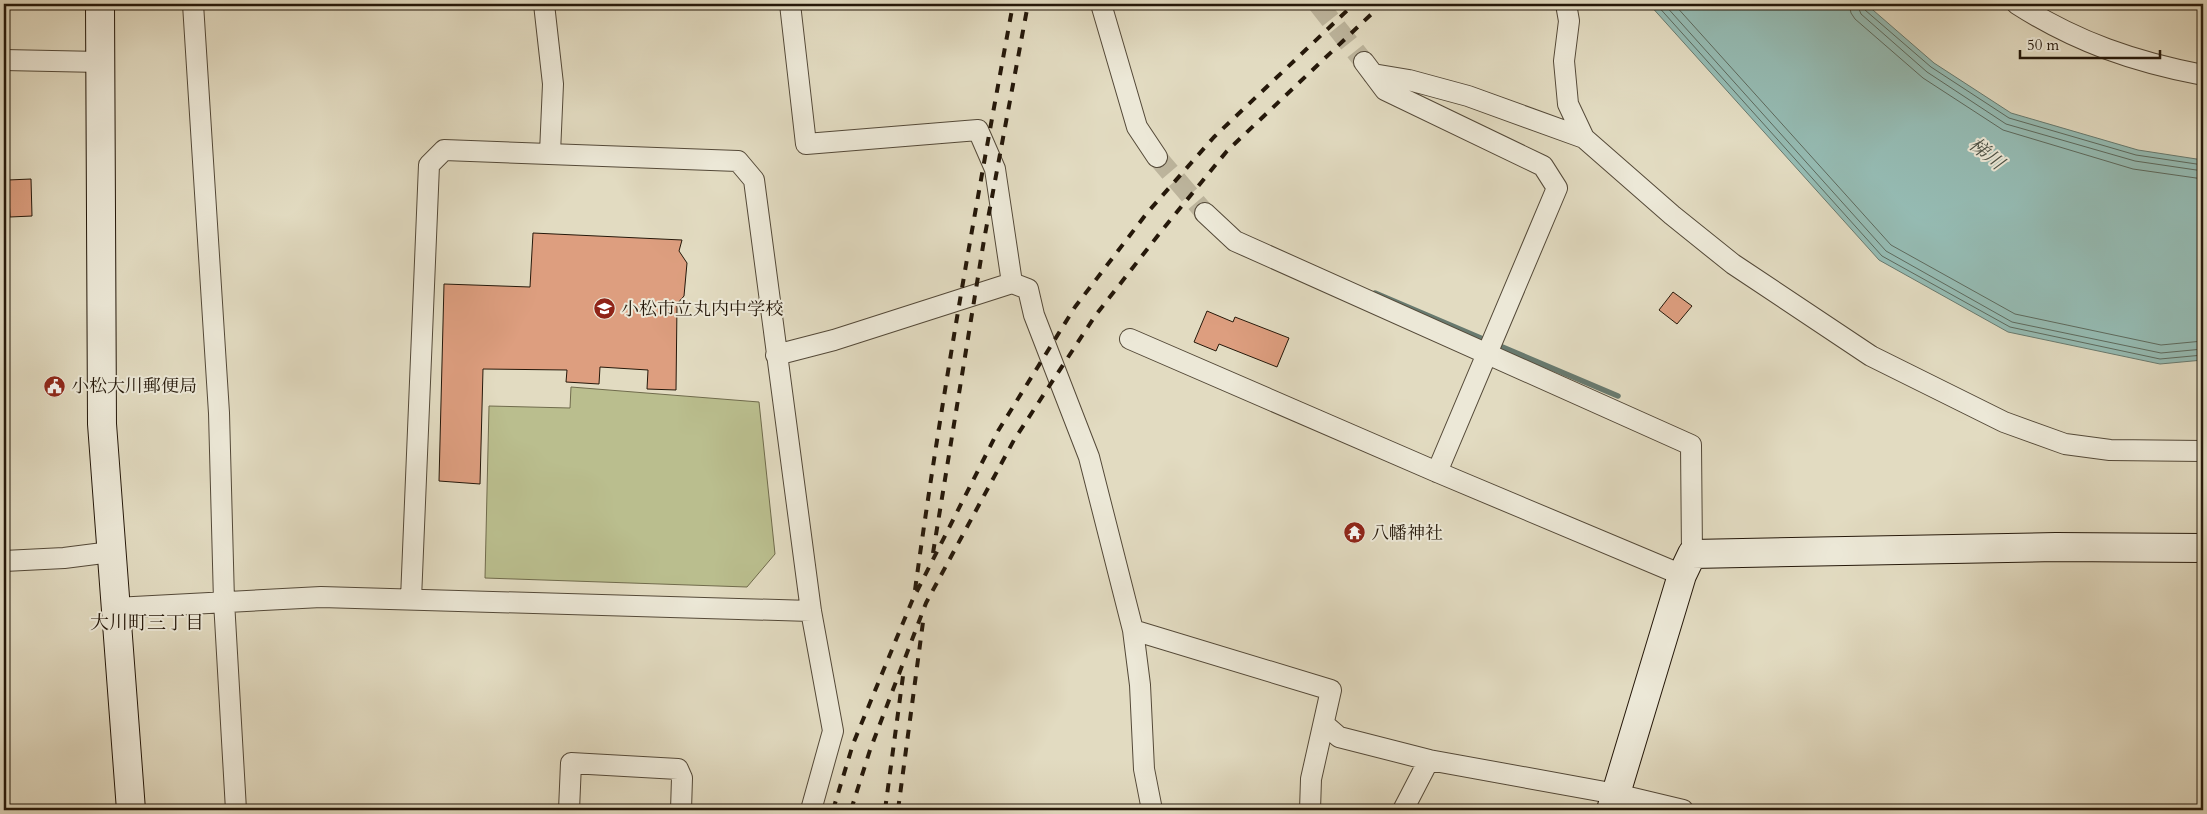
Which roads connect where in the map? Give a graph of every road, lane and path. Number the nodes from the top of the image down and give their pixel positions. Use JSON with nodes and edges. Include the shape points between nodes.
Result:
{"nodes":[{"id":1,"x":100,"y":4,"type":"edge"},
{"id":2,"x":193,"y":4,"type":"edge"},
{"id":3,"x":544,"y":4,"type":"edge"},
{"id":4,"x":790,"y":4,"type":"edge"},
{"id":5,"x":1100,"y":4,"type":"edge"},
{"id":6,"x":1566,"y":4,"type":"edge"},
{"id":7,"x":2017,"y":4,"type":"edge"},
{"id":8,"x":4,"y":60,"type":"edge"},
{"id":9,"x":100,"y":62,"type":"junction"},
{"id":10,"x":2203,"y":75,"type":"edge"},
{"id":11,"x":1584,"y":138,"type":"junction"},
{"id":12,"x":550,"y":152,"type":"junction"},
{"id":13,"x":1157,"y":156,"type":"tunnel mouth"},
{"id":14,"x":1205,"y":213,"type":"tunnel mouth"},
{"id":15,"x":1012,"y":283,"type":"junction"},
{"id":16,"x":1130,"y":339,"type":"dead end"},
{"id":17,"x":1486,"y":354,"type":"junction"},
{"id":18,"x":776,"y":355,"type":"junction"},
{"id":19,"x":2203,"y":451,"type":"edge"},
{"id":20,"x":1436,"y":472,"type":"junction"},
{"id":21,"x":2203,"y":548,"type":"edge"},
{"id":22,"x":111,"y":552,"type":"junction"},
{"id":23,"x":4,"y":561,"type":"edge"},
{"id":24,"x":1687,"y":564,"type":"junction"},
{"id":25,"x":411,"y":599,"type":"junction"},
{"id":26,"x":224,"y":601,"type":"junction"},
{"id":27,"x":115,"y":608,"type":"junction"},
{"id":28,"x":811,"y":611,"type":"junction"},
{"id":29,"x":1133,"y":630,"type":"junction"},
{"id":30,"x":1324,"y":724,"type":"junction"},
{"id":31,"x":1429,"y":760,"type":"junction"},
{"id":32,"x":1614,"y":802,"type":"edge"},
{"id":33,"x":131,"y":810,"type":"edge"},
{"id":34,"x":236,"y":810,"type":"edge"},
{"id":35,"x":569,"y":810,"type":"edge"},
{"id":36,"x":680,"y":810,"type":"edge"},
{"id":37,"x":811,"y":810,"type":"edge"},
{"id":38,"x":1152,"y":810,"type":"edge"},
{"id":39,"x":1310,"y":810,"type":"edge"},
{"id":40,"x":1403,"y":810,"type":"edge"},
{"id":41,"x":1683,"y":810,"type":"edge"}],
"edges":[{"from":1,"to":9,"type":"main road"},
{"from":2,"to":26,"type":"street","via":[[219,413]]},
{"from":3,"to":12,"type":"street","via":[[554,84]]},
{"from":4,"to":15,"type":"street","via":[[806,144],[978,130],[995,169]]},
{"from":5,"to":13,"type":"street","via":[[1137,127]]},
{"from":6,"to":11,"type":"street","via":[[1569,21],[1564,61],[1568,104]]},
{"from":7,"to":10,"type":"street","via":[[2047,23],[2104,49],[2157,66]]},
{"from":8,"to":9,"type":"street"},
{"from":9,"to":22,"type":"main road","via":[[102,424]]},
{"from":11,"to":17,"type":"street","via":[[1468,96],[1368,68],[1385,90],[1543,166],[1557,188]]},
{"from":11,"to":19,"type":"street","via":[[1733,264],[1871,356],[2004,422],[2066,444],[2110,450]]},
{"from":12,"to":18,"type":"street","via":[[738,161],[754,180]]},
{"from":12,"to":25,"type":"street","via":[[444,150],[429,165]]},
{"from":14,"to":17,"type":"street","via":[[1236,241]]},
{"from":15,"to":18,"type":"street","via":[[834,340]]},
{"from":15,"to":29,"type":"street","via":[[1028,289],[1034,314],[1089,457]]},
{"from":16,"to":20,"type":"street"},
{"from":17,"to":20,"type":"street"},
{"from":17,"to":24,"type":"street","via":[[1691,445]]},
{"from":18,"to":28,"type":"street"},
{"from":20,"to":24,"type":"street"},
{"from":21,"to":24,"type":"main road","via":[[2056,547]]},
{"from":22,"to":23,"type":"street"},
{"from":22,"to":27,"type":"main road"},
{"from":24,"to":32,"type":"main road"},
{"from":25,"to":26,"type":"street","via":[[321,597]]},
{"from":25,"to":28,"type":"street"},
{"from":26,"to":27,"type":"street"},
{"from":26,"to":34,"type":"street"},
{"from":27,"to":33,"type":"main road"},
{"from":28,"to":37,"type":"street","via":[[833,732]]},
{"from":29,"to":30,"type":"street","via":[[1331,690]]},
{"from":29,"to":38,"type":"street","via":[[1140,685],[1144,769]]},
{"from":30,"to":31,"type":"street","via":[[1339,737]]},
{"from":30,"to":39,"type":"street","via":[[1311,779]]},
{"from":31,"to":32,"type":"street"},
{"from":31,"to":40,"type":"street"},
{"from":32,"to":41,"type":"street"},
{"from":35,"to":36,"type":"street","via":[[571,763],[678,769],[682,778]]}]}
